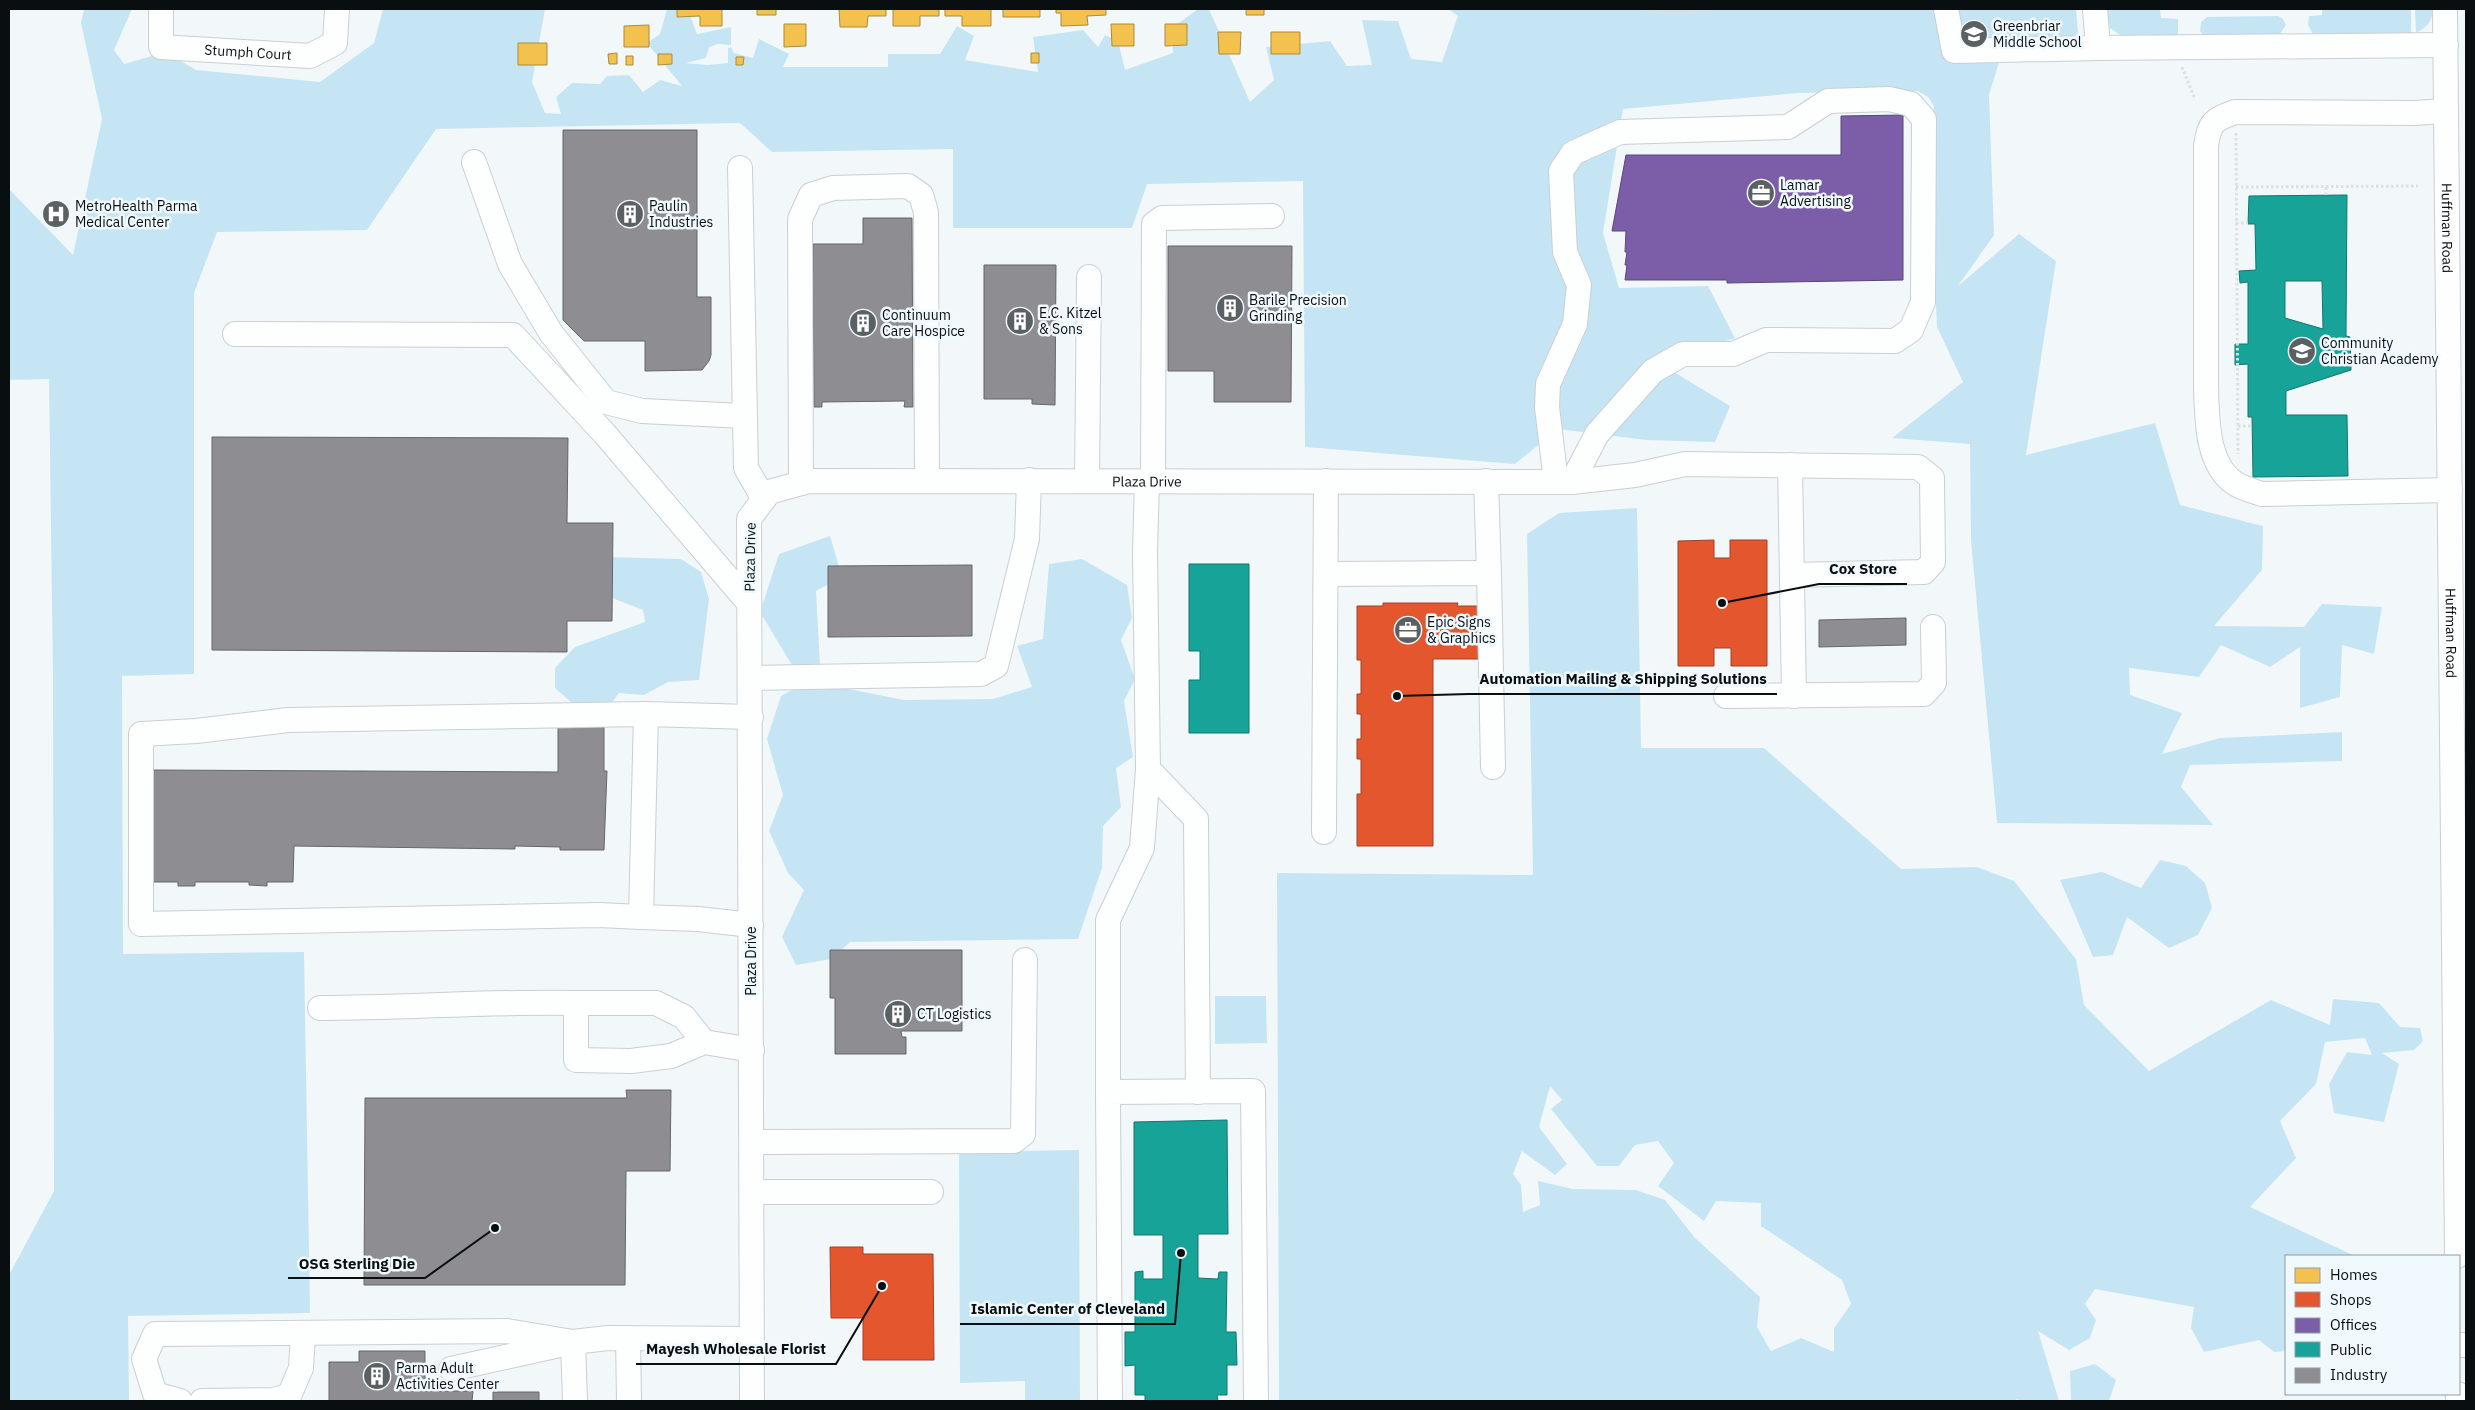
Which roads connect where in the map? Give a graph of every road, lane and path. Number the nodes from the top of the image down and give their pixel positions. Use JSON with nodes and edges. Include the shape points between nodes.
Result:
{"nodes":[{"id":1,"x":162,"y":9,"type":"edge"},
{"id":2,"x":337,"y":9,"type":"edge"},
{"id":3,"x":1643,"y":9,"type":"edge"},
{"id":4,"x":1706,"y":9,"type":"edge"},
{"id":5,"x":1946,"y":9,"type":"edge"},
{"id":6,"x":2096,"y":9,"type":"edge"},
{"id":7,"x":2445,"y":9,"type":"edge"},
{"id":8,"x":2446,"y":45,"type":"junction"},
{"id":9,"x":2098,"y":48,"type":"junction"},
{"id":10,"x":2180,"y":59,"type":"dead end"},
{"id":11,"x":2195,"y":99,"type":"dead end"},
{"id":12,"x":2446,"y":111,"type":"junction"},
{"id":13,"x":2236,"y":126,"type":"dead end"},
{"id":14,"x":474,"y":162,"type":"dead end"},
{"id":15,"x":740,"y":168,"type":"dead end"},
{"id":16,"x":2457,"y":183,"type":"edge"},
{"id":17,"x":2418,"y":186,"type":"dead end"},
{"id":18,"x":2236,"y":187,"type":"junction"},
{"id":19,"x":2326,"y":187,"type":"junction"},
{"id":20,"x":2326,"y":195,"type":"dead end"},
{"id":21,"x":1272,"y":216,"type":"dead end"},
{"id":22,"x":2236,"y":223,"type":"junction"},
{"id":23,"x":2248,"y":223,"type":"dead end"},
{"id":24,"x":1089,"y":277,"type":"dead end"},
{"id":25,"x":235,"y":334,"type":"dead end"},
{"id":26,"x":744,"y":416,"type":"junction"},
{"id":27,"x":2238,"y":426,"type":"junction"},
{"id":28,"x":2252,"y":426,"type":"dead end"},
{"id":29,"x":2458,"y":453,"type":"edge"},
{"id":30,"x":1790,"y":465,"type":"junction"},
{"id":31,"x":1029,"y":480,"type":"junction"},
{"id":32,"x":1150,"y":480,"type":"junction"},
{"id":33,"x":927,"y":481,"type":"junction"},
{"id":34,"x":1087,"y":481,"type":"junction"},
{"id":35,"x":1326,"y":481,"type":"junction"},
{"id":36,"x":1486,"y":481,"type":"junction"},
{"id":37,"x":1564,"y":482,"type":"junction"},
{"id":38,"x":801,"y":483,"type":"junction"},
{"id":39,"x":2238,"y":484,"type":"junction"},
{"id":40,"x":2450,"y":490,"type":"junction"},
{"id":41,"x":764,"y":499,"type":"junction"},
{"id":42,"x":1326,"y":574,"type":"junction"},
{"id":43,"x":1489,"y":574,"type":"junction"},
{"id":44,"x":1792,"y":575,"type":"junction"},
{"id":45,"x":749,"y":603,"type":"junction"},
{"id":46,"x":1933,"y":627,"type":"dead end"},
{"id":47,"x":751,"y":678,"type":"junction"},
{"id":48,"x":1726,"y":696,"type":"dead end"},
{"id":49,"x":1794,"y":696,"type":"junction"},
{"id":50,"x":646,"y":714,"type":"junction"},
{"id":51,"x":751,"y":717,"type":"junction"},
{"id":52,"x":2459,"y":729,"type":"edge"},
{"id":53,"x":1492,"y":767,"type":"dead end"},
{"id":54,"x":1148,"y":769,"type":"junction"},
{"id":55,"x":1324,"y":832,"type":"dead end"},
{"id":56,"x":642,"y":917,"type":"junction"},
{"id":57,"x":751,"y":925,"type":"junction"},
{"id":58,"x":1026,"y":960,"type":"dead end"},
{"id":59,"x":576,"y":1003,"type":"junction"},
{"id":60,"x":2460,"y":1006,"type":"edge"},
{"id":61,"x":320,"y":1008,"type":"dead end"},
{"id":62,"x":704,"y":1042,"type":"junction"},
{"id":63,"x":752,"y":1050,"type":"junction"},
{"id":64,"x":1108,"y":1092,"type":"junction"},
{"id":65,"x":1198,"y":1092,"type":"junction"},
{"id":66,"x":752,"y":1142,"type":"junction"},
{"id":67,"x":752,"y":1192,"type":"junction"},
{"id":68,"x":931,"y":1192,"type":"dead end"},
{"id":69,"x":2457,"y":1255,"type":"edge"},
{"id":70,"x":303,"y":1333,"type":"junction"},
{"id":71,"x":628,"y":1338,"type":"junction"},
{"id":72,"x":752,"y":1339,"type":"junction"},
{"id":73,"x":573,"y":1342,"type":"junction"},
{"id":74,"x":451,"y":1369,"type":"dead end"},
{"id":75,"x":180,"y":1401,"type":"edge"},
{"id":76,"x":202,"y":1401,"type":"edge"},
{"id":77,"x":575,"y":1401,"type":"edge"},
{"id":78,"x":629,"y":1401,"type":"edge"},
{"id":79,"x":752,"y":1401,"type":"edge"},
{"id":80,"x":1110,"y":1401,"type":"edge"},
{"id":81,"x":1256,"y":1401,"type":"edge"}],
"edges":[{"from":1,"to":2,"type":"street","name":"Stumph Court","via":[[161,47],[310,56],[335,42]]},
{"from":3,"to":4,"type":"path","via":[[1667,14]]},
{"from":5,"to":9,"type":"street","via":[[1954,51]]},
{"from":6,"to":9,"type":"street"},
{"from":7,"to":8,"type":"street","name":"Huffman Road"},
{"from":8,"to":9,"type":"street"},
{"from":8,"to":12,"type":"street","name":"Huffman Road"},
{"from":10,"to":11,"type":"path"},
{"from":12,"to":16,"type":"street","name":"Huffman Road"},
{"from":12,"to":39,"type":"street","via":[[2235,112],[2209,126],[2206,145],[2207,426],[2210,445],[2224,471]]},
{"from":13,"to":18,"type":"path"},
{"from":14,"to":26,"type":"street","via":[[510,264],[551,333],[606,402],[642,411]]},
{"from":15,"to":26,"type":"street"},
{"from":16,"to":29,"type":"street","name":"Huffman Road"},
{"from":17,"to":19,"type":"path"},
{"from":18,"to":19,"type":"path"},
{"from":18,"to":22,"type":"path"},
{"from":19,"to":20,"type":"path"},
{"from":21,"to":32,"type":"street","via":[[1162,218],[1154,224]]},
{"from":22,"to":23,"type":"path"},
{"from":22,"to":27,"type":"path"},
{"from":24,"to":34,"type":"street"},
{"from":25,"to":45,"type":"street","via":[[512,334],[604,433]]},
{"from":26,"to":41,"type":"street","via":[[746,468]]},
{"from":27,"to":28,"type":"path"},
{"from":27,"to":39,"type":"path"},
{"from":29,"to":40,"type":"street","name":"Huffman Road"},
{"from":30,"to":37,"type":"street","name":"Plaza Drive","via":[[1686,464],[1635,475]]},
{"from":30,"to":44,"type":"street"},
{"from":30,"to":44,"type":"street","name":"Plaza Drive","via":[[1918,466],[1932,478],[1933,562],[1924,572]]},
{"from":31,"to":33,"type":"street","name":"Plaza Drive"},
{"from":31,"to":34,"type":"street","name":"Plaza Drive"},
{"from":31,"to":47,"type":"street","via":[[1027,540],[996,666],[981,674]]},
{"from":32,"to":34,"type":"street","name":"Plaza Drive"},
{"from":32,"to":35,"type":"street","name":"Plaza Drive"},
{"from":32,"to":54,"type":"street","via":[[1145,552]]},
{"from":33,"to":38,"type":"street","name":"Plaza Drive"},
{"from":33,"to":38,"type":"street","via":[[926,212],[921,195],[908,186],[833,188],[811,195],[800,219]]},
{"from":35,"to":36,"type":"street","name":"Plaza Drive"},
{"from":35,"to":42,"type":"street"},
{"from":36,"to":37,"type":"street","name":"Plaza Drive"},
{"from":36,"to":43,"type":"street"},
{"from":37,"to":37,"type":"street","via":[[1597,434],[1653,370],[1683,354],[1733,354],[1766,340],[1895,341],[1911,330],[1923,302],[1924,119],[1911,104],[1889,98],[1828,101],[1788,126],[1620,132],[1573,153],[1560,171],[1565,252],[1579,284],[1574,324],[1548,384],[1547,407]]},
{"from":38,"to":41,"type":"street","name":"Plaza Drive","via":[[769,492]]},
{"from":39,"to":40,"type":"street","via":[[2262,494]]},
{"from":40,"to":52,"type":"street","name":"Huffman Road"},
{"from":41,"to":45,"type":"street","name":"Plaza Drive","via":[[749,519]]},
{"from":42,"to":43,"type":"street"},
{"from":42,"to":55,"type":"street"},
{"from":43,"to":53,"type":"street"},
{"from":44,"to":49,"type":"street"},
{"from":45,"to":47,"type":"street","name":"Plaza Drive"},
{"from":46,"to":49,"type":"street","via":[[1934,683],[1924,694]]},
{"from":47,"to":51,"type":"street","name":"Plaza Drive"},
{"from":48,"to":49,"type":"street"},
{"from":50,"to":51,"type":"street"},
{"from":50,"to":56,"type":"street"},
{"from":50,"to":56,"type":"street","via":[[288,720],[141,734],[140,924],[599,915]]},
{"from":51,"to":57,"type":"street","name":"Plaza Drive"},
{"from":52,"to":60,"type":"street","name":"Huffman Road"},
{"from":54,"to":64,"type":"street","via":[[1142,848],[1108,920]]},
{"from":54,"to":65,"type":"street","via":[[1196,819]]},
{"from":56,"to":57,"type":"street"},
{"from":57,"to":63,"type":"street","name":"Plaza Drive"},
{"from":58,"to":66,"type":"street","via":[[1023,1134],[1014,1141]]},
{"from":59,"to":61,"type":"street"},
{"from":59,"to":62,"type":"street","via":[[656,1004],[684,1017]]},
{"from":59,"to":62,"type":"street","via":[[576,1060],[631,1061],[671,1056]]},
{"from":60,"to":69,"type":"street","name":"Huffman Road"},
{"from":62,"to":63,"type":"street"},
{"from":63,"to":66,"type":"street","name":"Plaza Drive"},
{"from":64,"to":65,"type":"street"},
{"from":64,"to":80,"type":"street"},
{"from":65,"to":81,"type":"street","via":[[1253,1091]]},
{"from":66,"to":67,"type":"street","name":"Plaza Drive"},
{"from":67,"to":68,"type":"street"},
{"from":67,"to":72,"type":"street","name":"Plaza Drive"},
{"from":70,"to":73,"type":"street","via":[[507,1331]]},
{"from":70,"to":75,"type":"street","via":[[155,1334],[144,1359],[155,1394]]},
{"from":70,"to":76,"type":"street","via":[[301,1368],[289,1396],[273,1400]]},
{"from":71,"to":72,"type":"street"},
{"from":71,"to":73,"type":"street"},
{"from":71,"to":78,"type":"street"},
{"from":72,"to":79,"type":"street","name":"Plaza Drive"},
{"from":73,"to":74,"type":"street"},
{"from":73,"to":77,"type":"street"}]}
